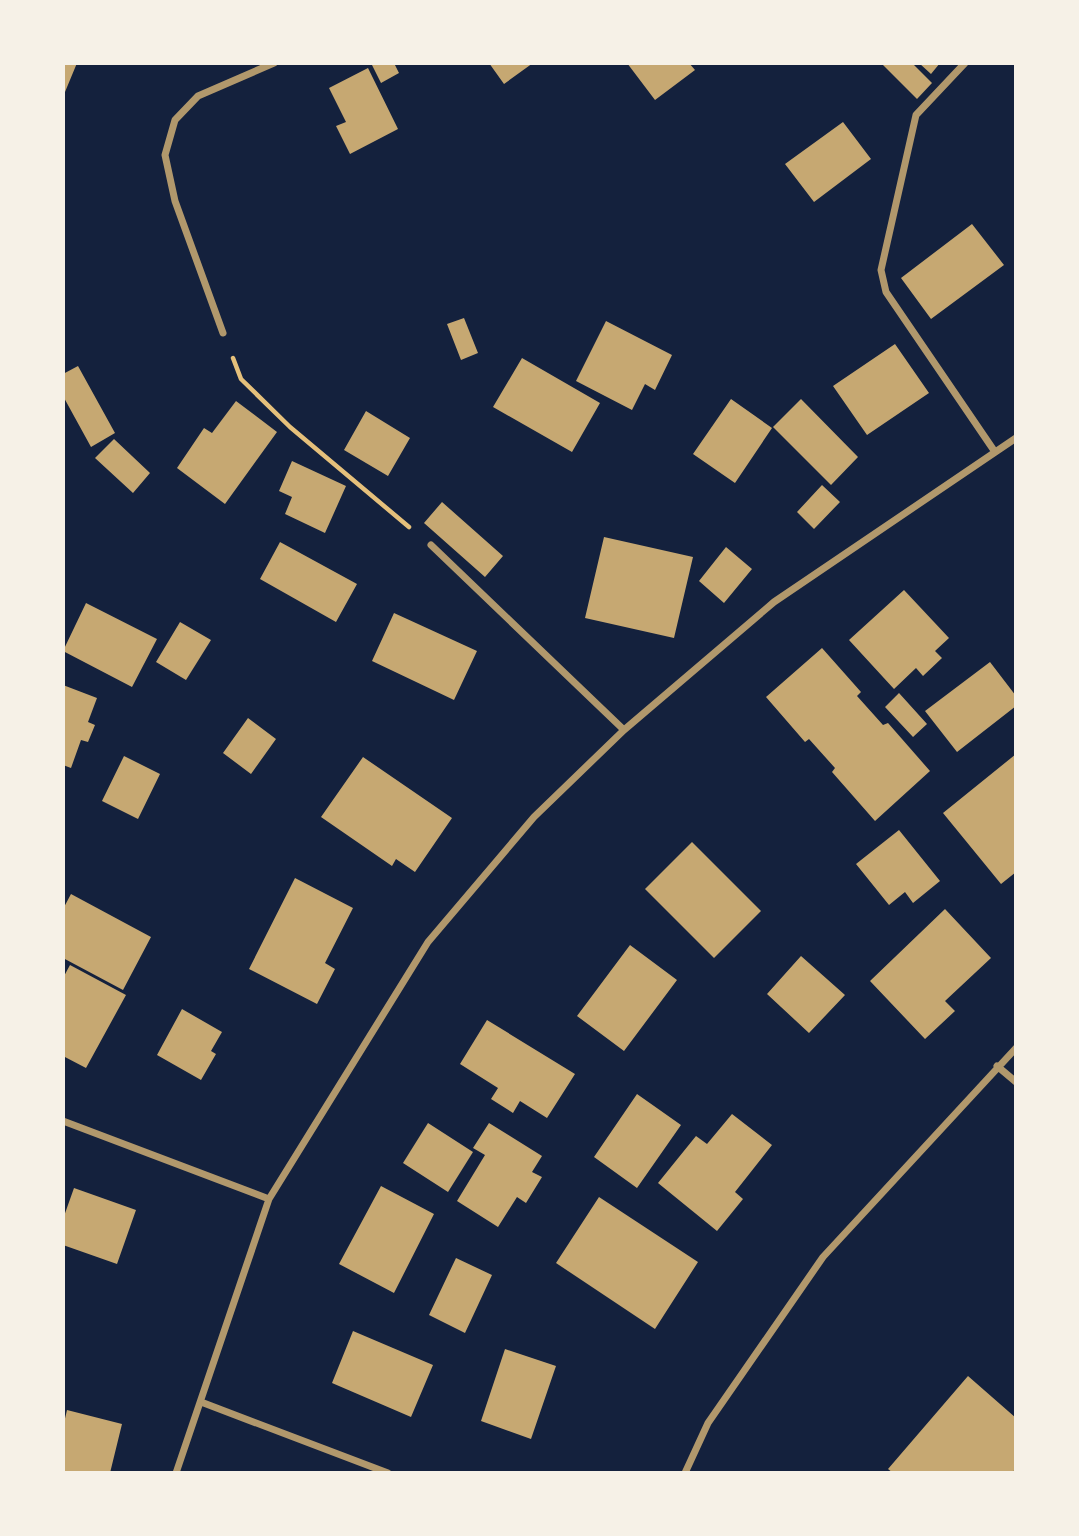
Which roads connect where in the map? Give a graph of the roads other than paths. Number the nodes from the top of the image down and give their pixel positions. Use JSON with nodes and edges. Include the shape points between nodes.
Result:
{"nodes":[{"id":1,"x":274,"y":63,"type":"edge"},
{"id":2,"x":965,"y":63,"type":"edge"},
{"id":3,"x":223,"y":333,"type":"road end"},
{"id":4,"x":1016,"y":438,"type":"edge"},
{"id":5,"x":995,"y":452,"type":"junction"},
{"id":6,"x":431,"y":545,"type":"road end"},
{"id":7,"x":624,"y":730,"type":"junction"},
{"id":8,"x":1016,"y":1048,"type":"edge"},
{"id":9,"x":997,"y":1066,"type":"junction"},
{"id":10,"x":1016,"y":1082,"type":"edge"},
{"id":11,"x":63,"y":1121,"type":"edge"},
{"id":12,"x":269,"y":1199,"type":"junction"},
{"id":13,"x":201,"y":1402,"type":"junction"},
{"id":14,"x":176,"y":1473,"type":"edge"},
{"id":15,"x":388,"y":1473,"type":"edge"},
{"id":16,"x":685,"y":1473,"type":"edge"}],
"edges":[{"from":1,"to":3,"type":"street","via":[[198,96],[175,120],[165,155],[175,201]]},
{"from":2,"to":5,"type":"street","via":[[916,115],[881,270],[886,292]]},
{"from":4,"to":5,"type":"street"},
{"from":5,"to":7,"type":"street","via":[[774,602]]},
{"from":6,"to":7,"type":"street"},
{"from":7,"to":12,"type":"street","via":[[534,817],[428,942]]},
{"from":8,"to":9,"type":"street"},
{"from":9,"to":10,"type":"street"},
{"from":9,"to":16,"type":"street","via":[[823,1257],[708,1423]]},
{"from":11,"to":12,"type":"street"},
{"from":12,"to":13,"type":"street"},
{"from":13,"to":14,"type":"street"},
{"from":13,"to":15,"type":"street"}]}
